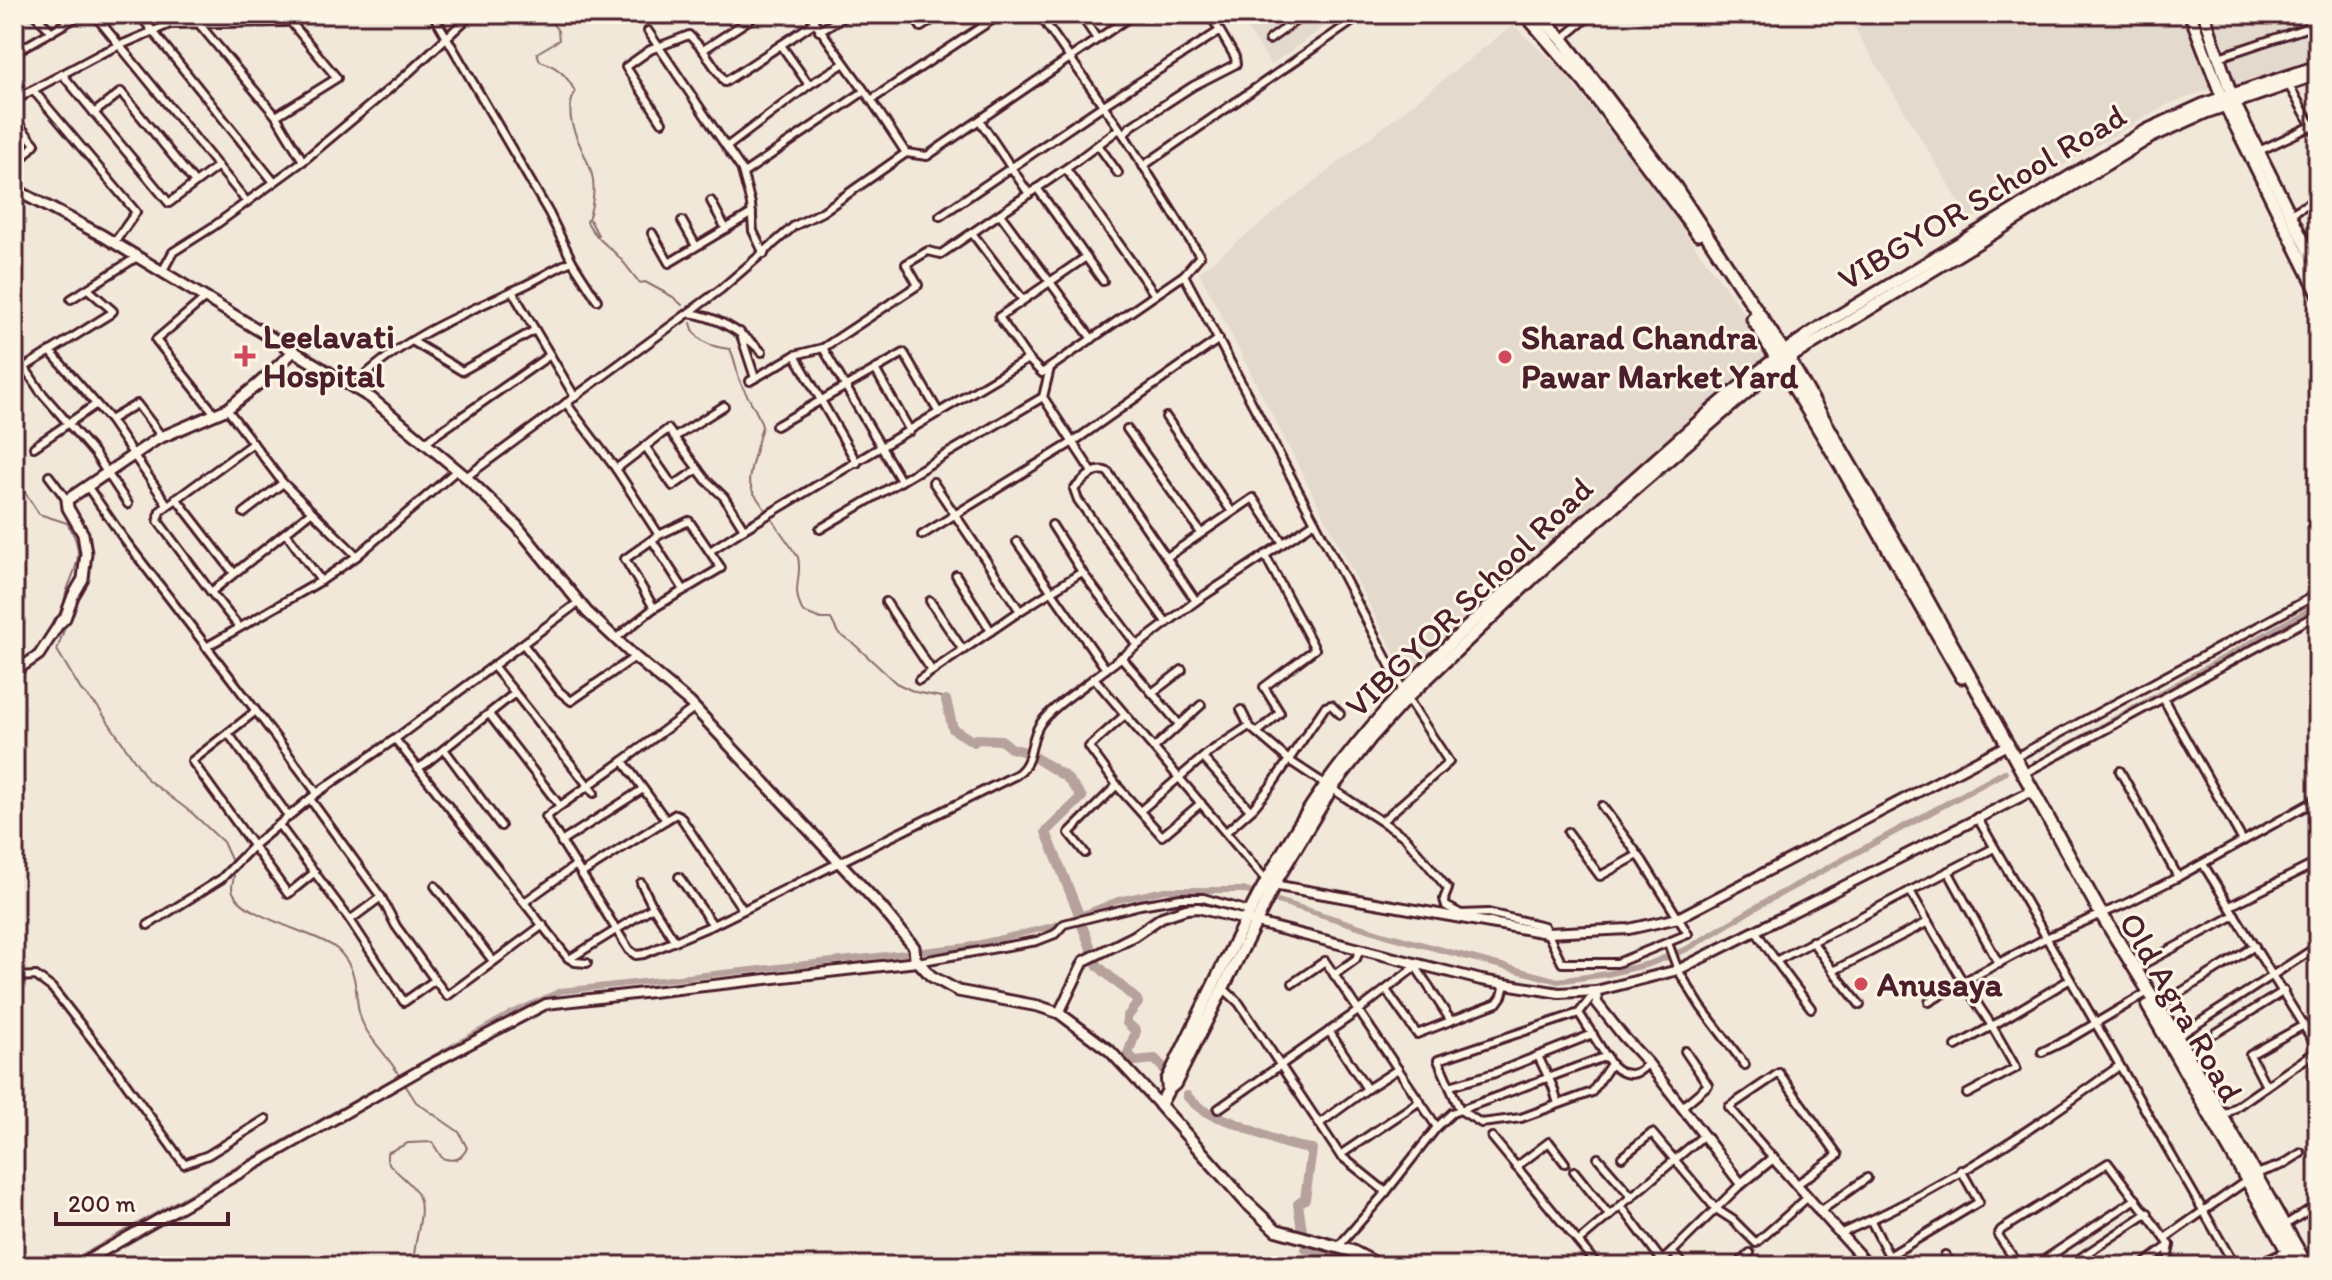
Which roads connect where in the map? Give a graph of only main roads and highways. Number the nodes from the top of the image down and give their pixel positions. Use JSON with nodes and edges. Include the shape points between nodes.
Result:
{"nodes":[{"id":1,"x":1525,"y":14,"type":"edge"},
{"id":2,"x":1538,"y":14,"type":"edge"},
{"id":3,"x":2196,"y":15,"type":"edge"},
{"id":4,"x":2318,"y":66,"type":"edge"},
{"id":5,"x":2318,"y":74,"type":"edge"},
{"id":6,"x":2228,"y":100,"type":"junction"},
{"id":7,"x":14,"y":189,"type":"edge"},
{"id":8,"x":2318,"y":270,"type":"edge"},
{"id":9,"x":2318,"y":293,"type":"edge"},
{"id":10,"x":293,"y":352,"type":"junction"},
{"id":11,"x":1782,"y":357,"type":"junction"},
{"id":12,"x":62,"y":621,"type":"road end"},
{"id":13,"x":2098,"y":914,"type":"junction"},
{"id":14,"x":2145,"y":994,"type":"junction"},
{"id":15,"x":1160,"y":1105,"type":"junction"},
{"id":16,"x":2252,"y":1176,"type":"junction"},
{"id":17,"x":2281,"y":1228,"type":"junction"},
{"id":18,"x":1379,"y":1265,"type":"edge"},
{"id":19,"x":2296,"y":1266,"type":"edge"},
{"id":20,"x":2307,"y":1266,"type":"edge"}],
"edges":[{"from":1,"to":11,"type":"highway","via":[[1669,193]]},
{"from":2,"to":11,"type":"highway","via":[[1675,187]]},
{"from":3,"to":6,"type":"main road"},
{"from":4,"to":6,"type":"main road"},
{"from":5,"to":6,"type":"main road"},
{"from":6,"to":8,"type":"main road"},
{"from":6,"to":9,"type":"main road"},
{"from":6,"to":11,"type":"main road","name":"VIBGYOR School Road","via":[[2147,130]]},
{"from":7,"to":10,"type":"main road"},
{"from":10,"to":12,"type":"main road","via":[[227,409],[162,437],[67,500],[86,553],[83,579]]},
{"from":10,"to":15,"type":"main road","via":[[371,398],[517,526],[579,602],[694,708],[882,908],[936,980],[958,991],[1059,1013],[1110,1051]]},
{"from":11,"to":13,"type":"highway","via":[[2016,757]]},
{"from":11,"to":15,"type":"main road","name":"VIBGYOR School Road","via":[[1580,531],[1405,694],[1346,764],[1268,888],[1175,1084]]},
{"from":13,"to":14,"type":"highway","name":"Old Agra Road"},
{"from":13,"to":14,"type":"highway"},
{"from":14,"to":16,"type":"highway","name":"Old Agra Road"},
{"from":14,"to":16,"type":"highway","via":[[2177,1037]]},
{"from":15,"to":18,"type":"main road","via":[[1276,1230]]},
{"from":16,"to":17,"type":"highway"},
{"from":17,"to":19,"type":"highway"},
{"from":17,"to":20,"type":"highway"}]}
